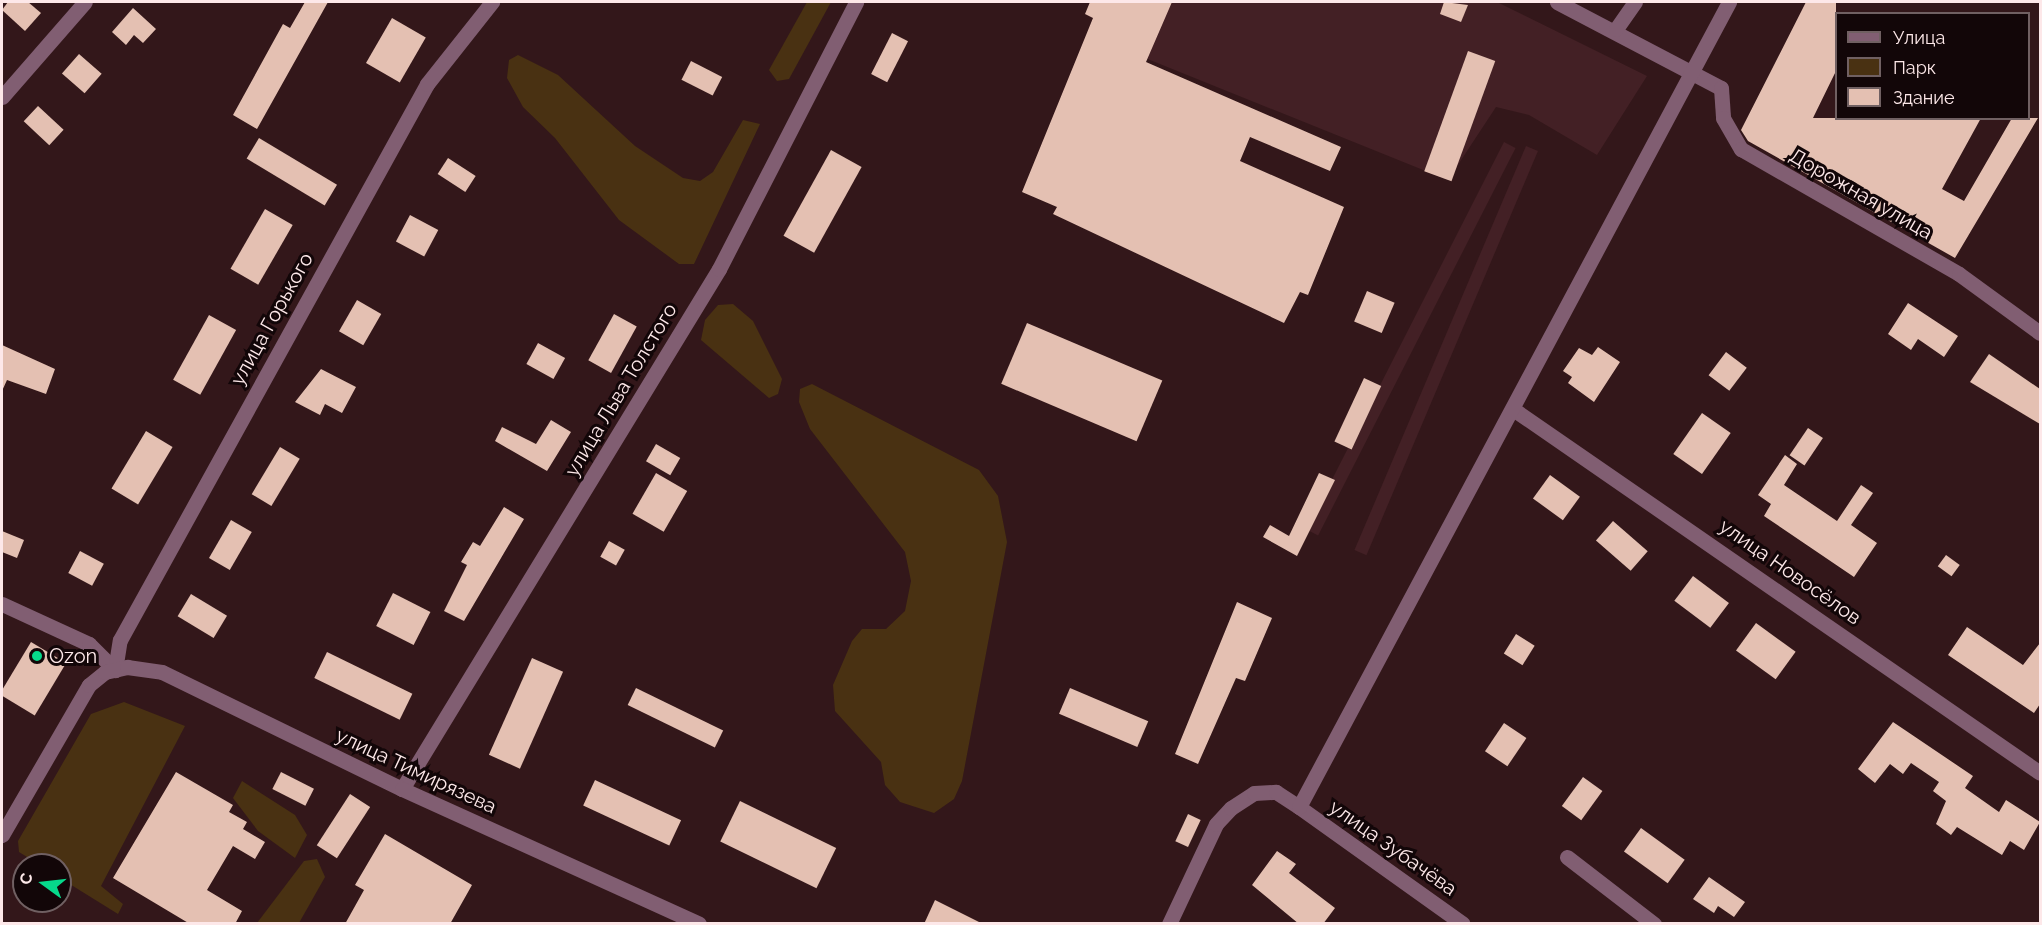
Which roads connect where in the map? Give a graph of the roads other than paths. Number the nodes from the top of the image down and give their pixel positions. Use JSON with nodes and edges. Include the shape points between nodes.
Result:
{"nodes":[{"id":1,"x":85,"y":2,"type":"edge"},
{"id":2,"x":492,"y":2,"type":"edge"},
{"id":3,"x":856,"y":2,"type":"edge"},
{"id":4,"x":1557,"y":2,"type":"edge"},
{"id":5,"x":1635,"y":2,"type":"edge"},
{"id":6,"x":1729,"y":2,"type":"edge"},
{"id":7,"x":1616,"y":29,"type":"junction"},
{"id":8,"x":1692,"y":70,"type":"junction"},
{"id":9,"x":2,"y":97,"type":"edge"},
{"id":10,"x":2040,"y":333,"type":"edge"},
{"id":11,"x":1513,"y":409,"type":"junction"},
{"id":12,"x":2,"y":604,"type":"edge"},
{"id":13,"x":110,"y":671,"type":"junction"},
{"id":14,"x":2040,"y":773,"type":"edge"},
{"id":15,"x":402,"y":789,"type":"junction"},
{"id":16,"x":1299,"y":807,"type":"junction"},
{"id":17,"x":2,"y":836,"type":"edge"},
{"id":18,"x":1567,"y":857,"type":"dead end"},
{"id":19,"x":699,"y":924,"type":"edge"},
{"id":20,"x":1169,"y":924,"type":"edge"},
{"id":21,"x":1463,"y":924,"type":"edge"},
{"id":22,"x":1654,"y":924,"type":"edge"}],
"edges":[{"from":1,"to":9,"type":"street"},
{"from":2,"to":13,"type":"street","name":"улица Горького","via":[[426,84],[120,640]]},
{"from":3,"to":15,"type":"street","name":"улица Льва Толстого","via":[[719,269]]},
{"from":4,"to":7,"type":"street"},
{"from":5,"to":7,"type":"street"},
{"from":6,"to":8,"type":"street"},
{"from":7,"to":8,"type":"street"},
{"from":8,"to":10,"type":"street","name":"Дорожная улица","via":[[1720,87],[1723,118],[1741,149],[1959,274]]},
{"from":8,"to":11,"type":"street"},
{"from":11,"to":14,"type":"street","name":"улица Новосёлов"},
{"from":11,"to":16,"type":"street"},
{"from":12,"to":13,"type":"street","via":[[89,644]]},
{"from":13,"to":15,"type":"street","name":"улица Тимирязева","via":[[162,672]]},
{"from":13,"to":17,"type":"street","via":[[89,685]]},
{"from":15,"to":19,"type":"street","name":"улица Тимирязева"},
{"from":16,"to":20,"type":"street","name":"улица Зубачёва","via":[[1276,792],[1254,793],[1232,808],[1216,824]]},
{"from":16,"to":21,"type":"street","name":"улица Зубачёва"},
{"from":18,"to":22,"type":"street"}]}
